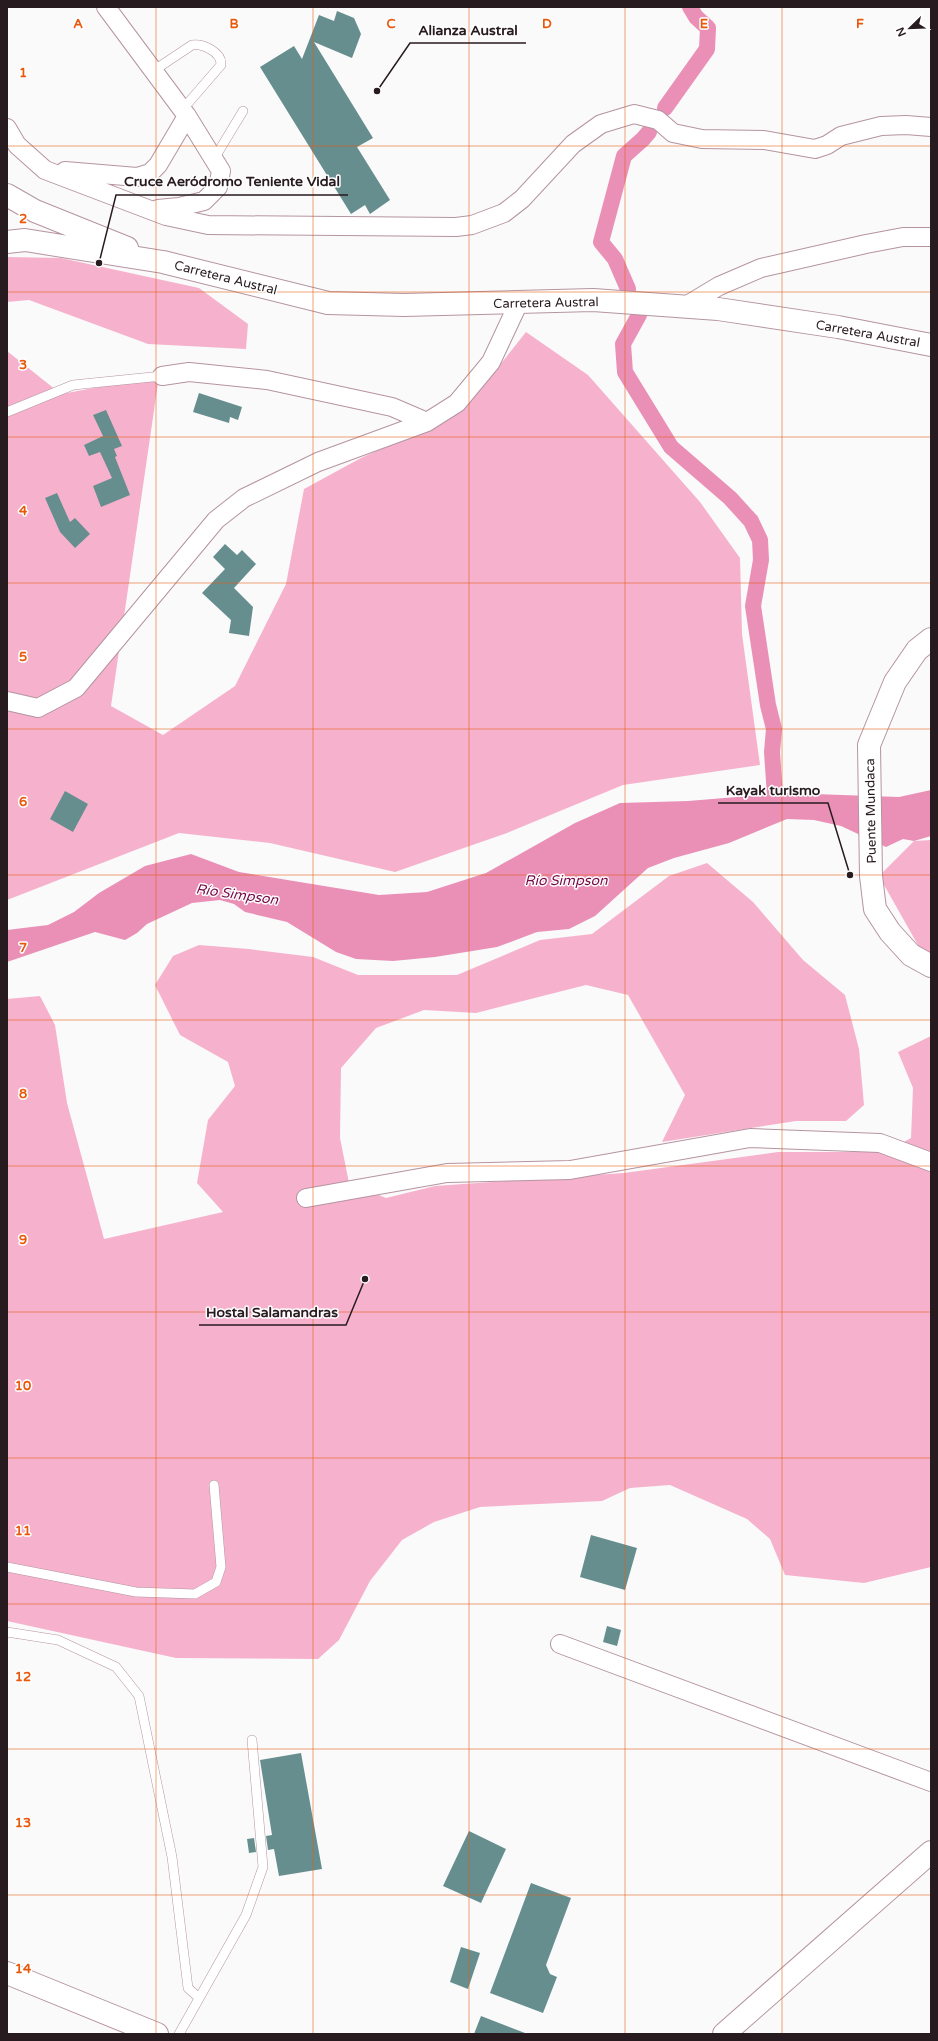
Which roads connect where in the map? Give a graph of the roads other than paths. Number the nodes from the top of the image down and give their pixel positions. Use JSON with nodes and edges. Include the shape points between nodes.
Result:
{"nodes":[{"id":1,"x":106,"y":7,"type":"edge"},
{"id":2,"x":152,"y":71,"type":"junction"},
{"id":3,"x":243,"y":111,"type":"dead end"},
{"id":4,"x":185,"y":113,"type":"junction"},
{"id":5,"x":931,"y":127,"type":"edge"},
{"id":6,"x":7,"y":128,"type":"edge"},
{"id":7,"x":214,"y":159,"type":"junction"},
{"id":8,"x":45,"y":170,"type":"junction"},
{"id":9,"x":7,"y":195,"type":"edge"},
{"id":10,"x":151,"y":210,"type":"junction"},
{"id":11,"x":931,"y":237,"type":"edge"},
{"id":12,"x":7,"y":242,"type":"edge"},
{"id":13,"x":164,"y":262,"type":"junction"},
{"id":14,"x":519,"y":302,"type":"junction"},
{"id":15,"x":684,"y":307,"type":"junction"},
{"id":16,"x":931,"y":345,"type":"edge"},
{"id":17,"x":162,"y":376,"type":"joint"},
{"id":18,"x":7,"y":412,"type":"edge"},
{"id":19,"x":427,"y":422,"type":"junction"},
{"id":20,"x":931,"y":639,"type":"edge"},
{"id":21,"x":7,"y":701,"type":"edge"},
{"id":22,"x":931,"y":966,"type":"edge"},
{"id":23,"x":931,"y":1162,"type":"edge"},
{"id":24,"x":306,"y":1198,"type":"dead end"},
{"id":25,"x":214,"y":1485,"type":"dead end"},
{"id":26,"x":7,"y":1567,"type":"edge"},
{"id":27,"x":7,"y":1632,"type":"edge"},
{"id":28,"x":560,"y":1644,"type":"dead end"},
{"id":29,"x":252,"y":1740,"type":"dead end"},
{"id":30,"x":931,"y":1782,"type":"edge"},
{"id":31,"x":931,"y":1852,"type":"edge"},
{"id":32,"x":7,"y":1973,"type":"edge"},
{"id":33,"x":199,"y":1998,"type":"junction"},
{"id":34,"x":157,"y":2034,"type":"edge"},
{"id":35,"x":179,"y":2034,"type":"edge"},
{"id":36,"x":724,"y":2034,"type":"edge"}],
"edges":[{"from":1,"to":2,"type":"street"},
{"from":2,"to":4,"type":"street"},
{"from":2,"to":4,"type":"lane","via":[[192,45],[198,44],[220,56],[221,64]]},
{"from":3,"to":7,"type":"lane"},
{"from":4,"to":7,"type":"street"},
{"from":4,"to":8,"type":"street","via":[[158,166],[150,173],[138,177]]},
{"from":5,"to":10,"type":"street","via":[[882,126],[841,136],[815,149],[764,140],[702,139],[673,133],[658,120],[634,114],[601,124],[573,144],[522,199],[504,214],[472,225],[456,227],[208,225]]},
{"from":6,"to":8,"type":"street","via":[[17,145]]},
{"from":7,"to":10,"type":"street","via":[[221,171],[218,187],[204,201]]},
{"from":8,"to":10,"type":"street"},
{"from":9,"to":13,"type":"main road","name":"Carretera Austral","via":[[35,211]]},
{"from":11,"to":15,"type":"street","via":[[903,237],[761,268],[719,286]]},
{"from":12,"to":13,"type":"main road","name":"Carretera Austral","via":[[25,240]]},
{"from":13,"to":14,"type":"main road","name":"Carretera Austral","via":[[328,303],[404,305]]},
{"from":14,"to":15,"type":"main road","name":"Carretera Austral","via":[[593,300]]},
{"from":14,"to":19,"type":"street","via":[[491,362],[457,403]]},
{"from":15,"to":16,"type":"main road","name":"Carretera Austral","via":[[718,309],[838,327]]},
{"from":17,"to":18,"type":"lane","via":[[73,385]]},
{"from":17,"to":19,"type":"street","via":[[189,372],[267,380],[392,407]]},
{"from":19,"to":21,"type":"street","via":[[318,462],[244,498],[216,520],[76,688],[38,708]]},
{"from":20,"to":22,"type":"main road","name":"Puente Mundaca","via":[[917,650],[895,682],[869,745],[875,908],[890,932],[911,956]]},
{"from":23,"to":24,"type":"street","via":[[880,1143],[750,1138],[570,1170],[447,1173]]},
{"from":25,"to":26,"type":"lane","via":[[221,1568],[216,1582],[195,1594],[136,1592]]},
{"from":27,"to":33,"type":"lane","via":[[58,1640],[116,1667],[139,1696],[172,1857],[188,1988]]},
{"from":28,"to":30,"type":"street"},
{"from":29,"to":33,"type":"lane","via":[[263,1867],[246,1915]]},
{"from":31,"to":36,"type":"main road"},
{"from":32,"to":34,"type":"main road"},
{"from":33,"to":35,"type":"lane"}]}
